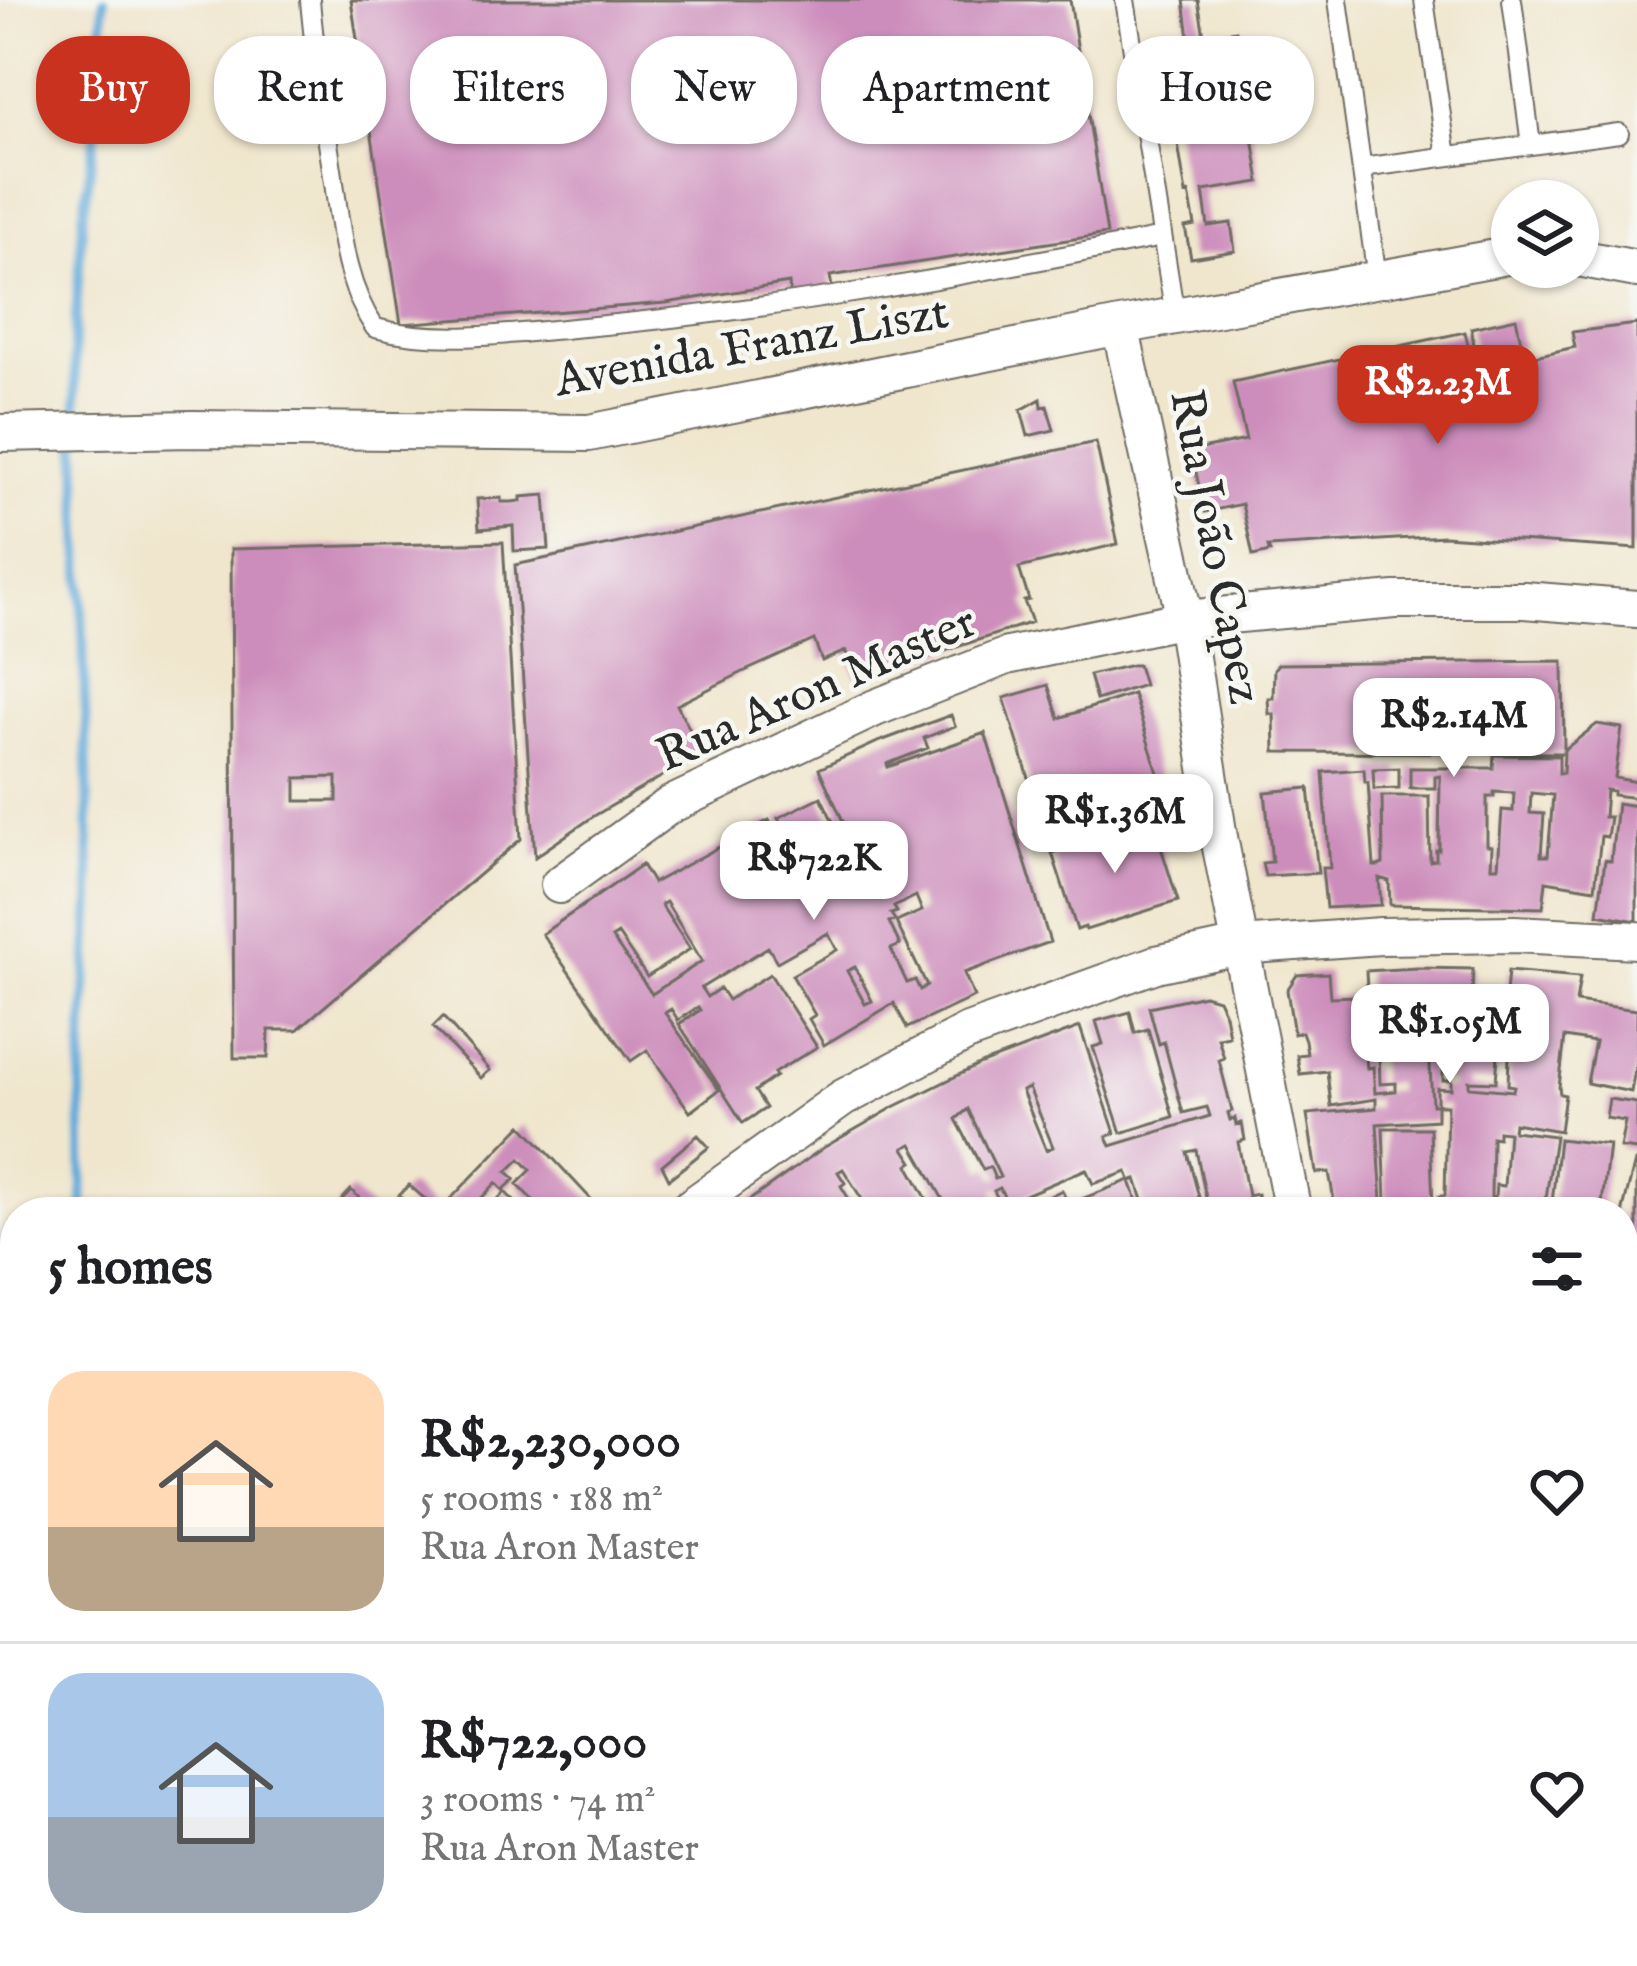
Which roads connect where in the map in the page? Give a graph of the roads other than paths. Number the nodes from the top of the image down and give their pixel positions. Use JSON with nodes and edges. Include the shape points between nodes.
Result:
{"nodes":[{"id":1,"x":310,"y":0,"type":"edge"},
{"id":2,"x":1125,"y":0,"type":"edge"},
{"id":3,"x":1338,"y":0,"type":"edge"},
{"id":4,"x":1424,"y":0,"type":"edge"},
{"id":5,"x":1512,"y":0,"type":"edge"},
{"id":6,"x":1619,"y":133,"type":"dead end"},
{"id":7,"x":1531,"y":145,"type":"junction"},
{"id":8,"x":1447,"y":156,"type":"junction"},
{"id":9,"x":1362,"y":167,"type":"junction"},
{"id":10,"x":1162,"y":237,"type":"junction"},
{"id":11,"x":1491,"y":259,"type":"edge"},
{"id":12,"x":1599,"y":262,"type":"edge"},
{"id":13,"x":1637,"y":269,"type":"edge"},
{"id":14,"x":1378,"y":278,"type":"junction"},
{"id":15,"x":1175,"y":316,"type":"junction"},
{"id":16,"x":1120,"y":326,"type":"junction"},
{"id":17,"x":8,"y":433,"type":"edge"},
{"id":18,"x":1637,"y":609,"type":"edge"},
{"id":19,"x":1185,"y":619,"type":"junction"},
{"id":20,"x":559,"y":885,"type":"dead end"},
{"id":21,"x":1637,"y":940,"type":"edge"},
{"id":22,"x":1239,"y":946,"type":"junction"},
{"id":23,"x":705,"y":1197,"type":"edge"},
{"id":24,"x":1290,"y":1197,"type":"edge"}],
"edges":[{"from":1,"to":10,"type":"lane","via":[[347,270],[375,328],[411,337],[684,318]]},
{"from":2,"to":10,"type":"lane"},
{"from":3,"to":9,"type":"lane"},
{"from":4,"to":8,"type":"lane"},
{"from":5,"to":7,"type":"lane"},
{"from":6,"to":7,"type":"lane"},
{"from":7,"to":8,"type":"lane"},
{"from":8,"to":9,"type":"lane"},
{"from":9,"to":14,"type":"lane"},
{"from":10,"to":15,"type":"lane"},
{"from":11,"to":14,"type":"street","name":"Avenida Franz Liszt"},
{"from":12,"to":13,"type":"street"},
{"from":14,"to":15,"type":"street","name":"Avenida Franz Liszt"},
{"from":15,"to":16,"type":"street","name":"Avenida Franz Liszt"},
{"from":16,"to":17,"type":"street","name":"Avenida Franz Liszt","via":[[589,433]]},
{"from":16,"to":19,"type":"street","name":"Rua João Capez"},
{"from":18,"to":19,"type":"street","name":"Rua Aron Master","via":[[1395,600]]},
{"from":19,"to":20,"type":"street","name":"Rua Aron Master","via":[[1007,656],[874,708],[670,806]]},
{"from":19,"to":22,"type":"street","name":"Rua João Capez"},
{"from":21,"to":22,"type":"street","via":[[1470,935]]},
{"from":22,"to":23,"type":"street","via":[[1156,964],[968,1032],[843,1098]]},
{"from":22,"to":24,"type":"street","name":"Rua João Capez"}]}
